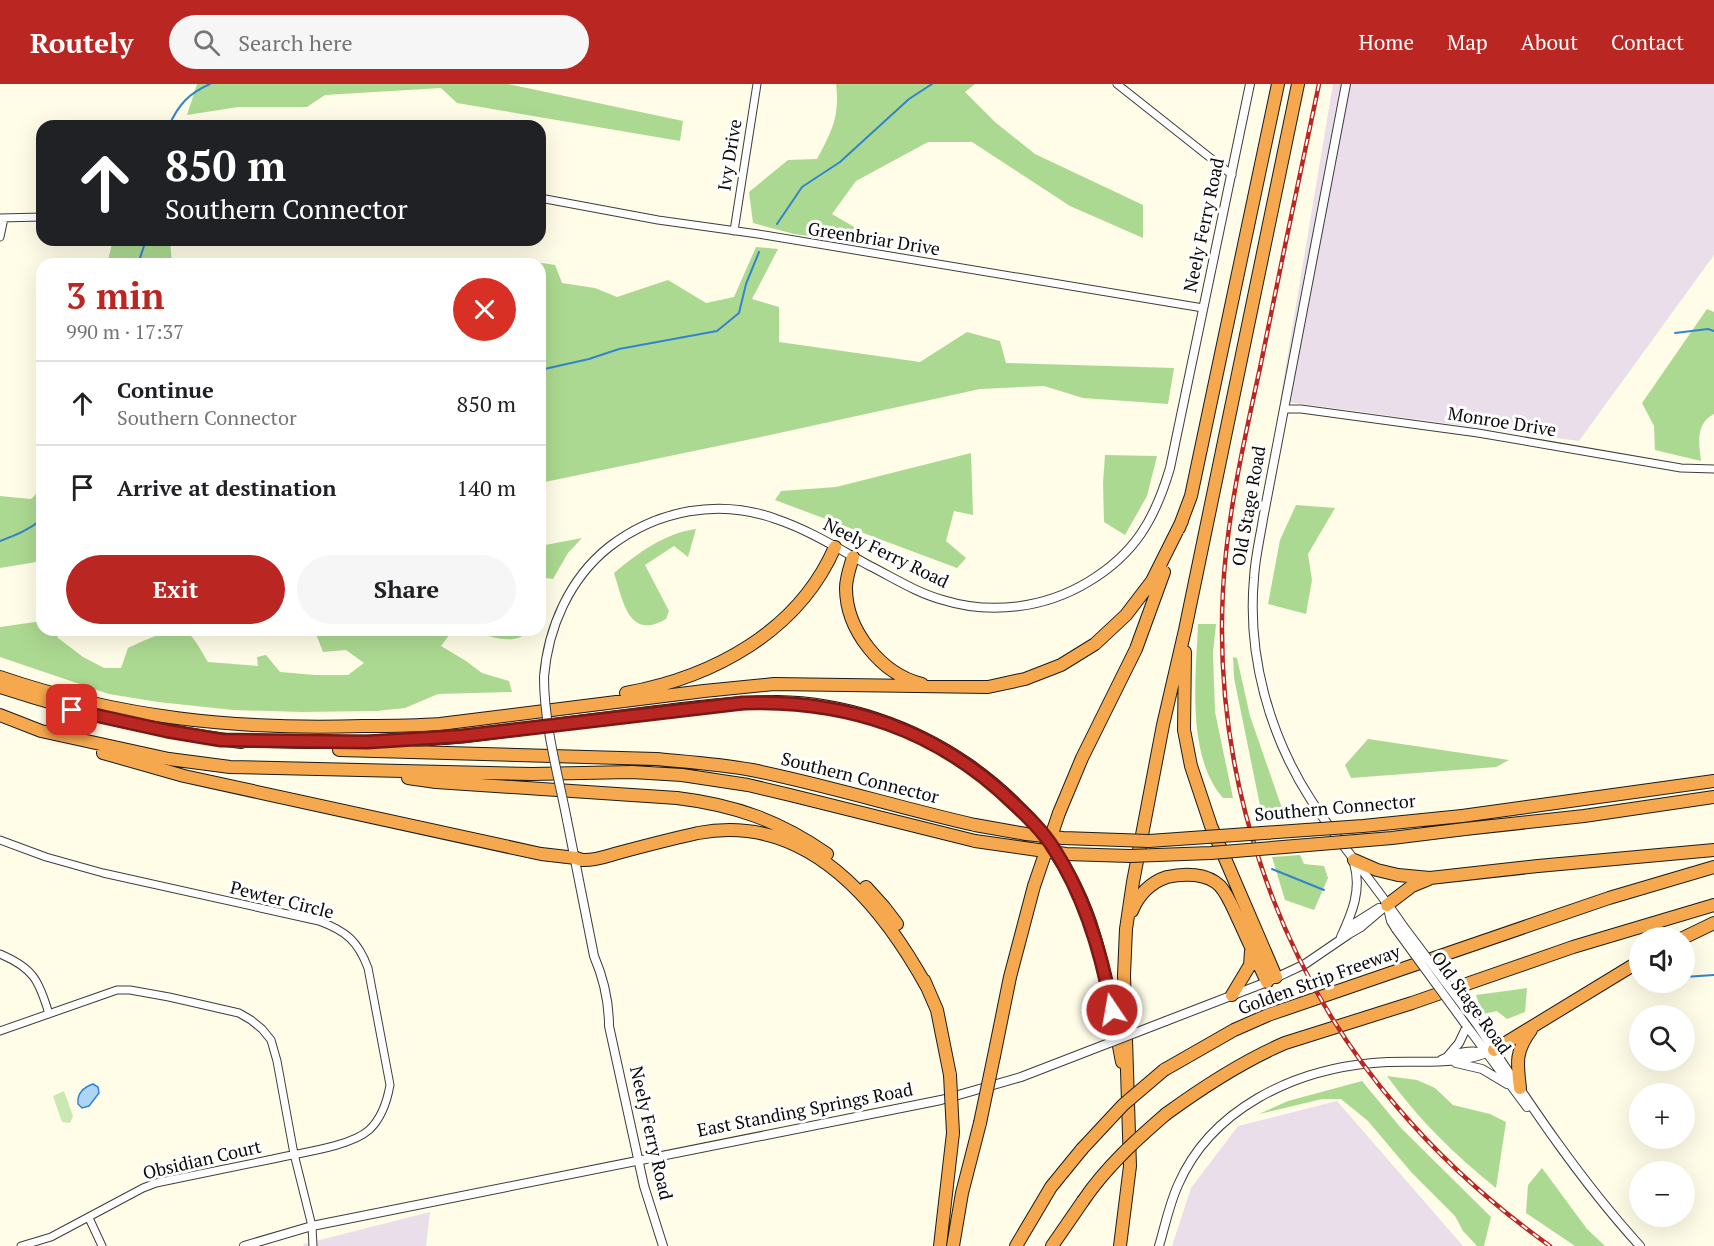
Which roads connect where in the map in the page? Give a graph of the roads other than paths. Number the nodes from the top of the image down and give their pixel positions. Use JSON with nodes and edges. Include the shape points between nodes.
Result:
{"nodes":[{"id":1,"x":757,"y":84,"type":"edge"},
{"id":2,"x":1118,"y":84,"type":"edge"},
{"id":3,"x":1250,"y":84,"type":"edge"},
{"id":4,"x":1278,"y":84,"type":"edge"},
{"id":5,"x":1298,"y":84,"type":"edge"},
{"id":6,"x":1346,"y":84,"type":"edge"},
{"id":7,"x":1232,"y":175,"type":"junction"},
{"id":8,"x":546,"y":199,"type":"edge"},
{"id":9,"x":36,"y":217,"type":"edge"},
{"id":10,"x":2,"y":218,"type":"edge"},
{"id":11,"x":734,"y":231,"type":"junction"},
{"id":12,"x":0,"y":237,"type":"edge"},
{"id":13,"x":1203,"y":308,"type":"junction"},
{"id":14,"x":1284,"y":409,"type":"junction"},
{"id":15,"x":1714,"y":469,"type":"edge"},
{"id":16,"x":1182,"y":521,"type":"junction"},
{"id":17,"x":835,"y":547,"type":"junction"},
{"id":18,"x":853,"y":557,"type":"junction"},
{"id":19,"x":1185,"y":630,"type":"junction"},
{"id":20,"x":0,"y":677,"type":"edge"},
{"id":21,"x":0,"y":687,"type":"edge"},
{"id":22,"x":947,"y":687,"type":"junction"},
{"id":23,"x":0,"y":716,"type":"edge"},
{"id":24,"x":385,"y":726,"type":"junction"},
{"id":25,"x":41,"y":731,"type":"junction"},
{"id":26,"x":235,"y":741,"type":"junction"},
{"id":27,"x":363,"y":770,"type":"junction"},
{"id":28,"x":1714,"y":781,"type":"edge"},
{"id":29,"x":1714,"y":797,"type":"edge"},
{"id":30,"x":0,"y":840,"type":"edge"},
{"id":31,"x":1714,"y":850,"type":"edge"},
{"id":32,"x":576,"y":858,"type":"junction"},
{"id":33,"x":1354,"y":860,"type":"junction"},
{"id":34,"x":1714,"y":867,"type":"edge"},
{"id":35,"x":1430,"y":878,"type":"junction"},
{"id":36,"x":1714,"y":904,"type":"edge"},
{"id":37,"x":1387,"y":905,"type":"junction"},
{"id":38,"x":1714,"y":922,"type":"edge"},
{"id":39,"x":1126,"y":929,"type":"junction"},
{"id":40,"x":1695,"y":932,"type":"edge"},
{"id":41,"x":1340,"y":940,"type":"junction"},
{"id":42,"x":1251,"y":947,"type":"junction"},
{"id":43,"x":0,"y":954,"type":"edge"},
{"id":44,"x":1629,"y":968,"type":"edge"},
{"id":45,"x":1271,"y":980,"type":"junction"},
{"id":46,"x":927,"y":987,"type":"junction"},
{"id":47,"x":1232,"y":995,"type":"junction"},
{"id":48,"x":49,"y":1014,"type":"junction"},
{"id":49,"x":1470,"y":1025,"type":"junction"},
{"id":50,"x":1535,"y":1025,"type":"junction"},
{"id":51,"x":0,"y":1031,"type":"edge"},
{"id":52,"x":1490,"y":1052,"type":"junction"},
{"id":53,"x":1448,"y":1060,"type":"junction"},
{"id":54,"x":1515,"y":1086,"type":"junction"},
{"id":55,"x":1127,"y":1092,"type":"junction"},
{"id":56,"x":294,"y":1154,"type":"junction"},
{"id":57,"x":638,"y":1161,"type":"junction"},
{"id":58,"x":89,"y":1218,"type":"junction"},
{"id":59,"x":312,"y":1226,"type":"junction"},
{"id":60,"x":21,"y":1246,"type":"edge"},
{"id":61,"x":102,"y":1246,"type":"edge"},
{"id":62,"x":244,"y":1246,"type":"edge"},
{"id":63,"x":313,"y":1246,"type":"edge"},
{"id":64,"x":663,"y":1246,"type":"edge"},
{"id":65,"x":940,"y":1246,"type":"edge"},
{"id":66,"x":953,"y":1246,"type":"edge"},
{"id":67,"x":1016,"y":1246,"type":"edge"},
{"id":68,"x":1052,"y":1246,"type":"edge"},
{"id":69,"x":1120,"y":1246,"type":"edge"},
{"id":70,"x":1159,"y":1246,"type":"edge"},
{"id":71,"x":1640,"y":1246,"type":"edge"}],
"edges":[{"from":1,"to":11,"type":"street","name":"Ivy Drive"},
{"from":2,"to":7,"type":"street"},
{"from":3,"to":7,"type":"street","name":"Neely Ferry Road"},
{"from":4,"to":16,"type":"highway","via":[[1191,496]]},
{"from":5,"to":19,"type":"highway"},
{"from":6,"to":14,"type":"street","name":"Old Stage Road"},
{"from":7,"to":13,"type":"street","name":"Neely Ferry Road"},
{"from":8,"to":11,"type":"street","name":"Greenbriar Drive"},
{"from":9,"to":10,"type":"street"},
{"from":10,"to":12,"type":"street"},
{"from":11,"to":13,"type":"street","name":"Greenbriar Drive"},
{"from":13,"to":18,"type":"street","name":"Neely Ferry Road","via":[[1170,468],[1158,505],[1137,539],[1106,570],[1054,598],[984,608],[941,600]]},
{"from":14,"to":15,"type":"street","name":"Monroe Drive","via":[[1478,433],[1686,468]]},
{"from":14,"to":33,"type":"street","name":"Old Stage Road","via":[[1254,576],[1257,658],[1266,701],[1286,754],[1312,801]]},
{"from":16,"to":22,"type":"highway","via":[[1152,581],[1126,615],[1095,644],[1061,665],[1025,679],[988,687]]},
{"from":16,"to":66,"type":"highway","bridge":true,"via":[[1136,648],[1082,758],[1034,886],[1010,977]]},
{"from":17,"to":18,"type":"street","name":"Neely Ferry Road"},
{"from":17,"to":24,"type":"highway","via":[[815,583],[784,618],[734,656],[692,676],[627,693]]},
{"from":17,"to":32,"type":"street","name":"Neely Ferry Road","bridge":true,"via":[[776,519],[747,511],[684,511],[655,520],[615,543],[581,576],[559,615],[544,677],[549,732]]},
{"from":18,"to":22,"type":"highway","via":[[846,581],[847,599],[866,644],[894,672],[916,682]]},
{"from":19,"to":39,"type":"highway","via":[[1163,725]]},
{"from":19,"to":45,"type":"highway","via":[[1184,730],[1191,766]]},
{"from":20,"to":24,"type":"highway","via":[[105,706],[209,723]]},
{"from":21,"to":26,"type":"highway","name":"Southern Connector","via":[[110,719]]},
{"from":22,"to":24,"type":"highway","via":[[774,684]]},
{"from":23,"to":25,"type":"highway","name":"Southern Connector"},
{"from":25,"to":27,"type":"highway","name":"Southern Connector","via":[[169,759],[230,767]]},
{"from":25,"to":32,"type":"highway","via":[[184,776],[542,854]]},
{"from":26,"to":28,"type":"highway","name":"Southern Connector","bridge":true,"via":[[336,750],[704,763],[794,779],[975,825],[1026,834],[1149,841],[1462,816]]},
{"from":26,"to":55,"type":"highway","via":[[429,739],[709,706],[778,702],[822,706],[898,727],[979,772],[1054,847],[1090,923],[1108,990]]},
{"from":27,"to":29,"type":"highway","name":"Southern Connector","bridge":true,"via":[[682,775],[747,785],[975,841],[1066,854],[1130,856],[1392,838],[1574,818]]},
{"from":27,"to":46,"type":"highway","via":[[436,782],[677,798],[744,811],[808,841],[865,885],[903,935]]},
{"from":30,"to":56,"type":"street","name":"Pewter Circle","via":[[103,873],[320,921],[350,938],[361,950],[368,968],[390,1085],[387,1099],[379,1118],[355,1139]]},
{"from":31,"to":35,"type":"highway"},
{"from":32,"to":46,"type":"highway","via":[[587,861],[718,831],[755,832],[779,838],[814,855],[865,897],[910,956]]},
{"from":32,"to":57,"type":"street","name":"Neely Ferry Road"},
{"from":33,"to":35,"type":"highway","via":[[1398,875]]},
{"from":33,"to":37,"type":"street","name":"Old Stage Road"},
{"from":33,"to":41,"type":"street","via":[[1357,894]]},
{"from":34,"to":67,"type":"highway","name":"Golden Strip Freeway","bridge":true,"via":[[1609,898],[1234,1030],[1164,1070],[1123,1105],[1051,1187]]},
{"from":35,"to":37,"type":"highway"},
{"from":36,"to":68,"type":"highway","bridge":true,"via":[[1285,1042],[1265,1052],[1166,1114],[1139,1137],[1109,1168]]},
{"from":37,"to":41,"type":"street","name":"East Standing Springs Road","via":[[1364,916]]},
{"from":37,"to":49,"type":"street","name":"Old Stage Road","bridge":true},
{"from":38,"to":40,"type":"highway"},
{"from":39,"to":42,"type":"highway","via":[[1136,901],[1154,882],[1198,875],[1220,885]]},
{"from":39,"to":55,"type":"highway"},
{"from":41,"to":45,"type":"street","name":"East Standing Springs Road","via":[[1314,959]]},
{"from":42,"to":45,"type":"highway"},
{"from":42,"to":47,"type":"highway","via":[[1250,965]]},
{"from":43,"to":48,"type":"street","via":[[20,962],[31,973],[40,985]]},
{"from":44,"to":50,"type":"highway"},
{"from":45,"to":47,"type":"street","name":"East Standing Springs Road"},
{"from":46,"to":65,"type":"highway","bridge":true,"via":[[937,1010],[950,1075],[953,1133]]},
{"from":47,"to":57,"type":"street","name":"East Standing Springs Road","bridge":true,"via":[[1021,1077],[941,1100]]},
{"from":48,"to":51,"type":"street"},
{"from":48,"to":56,"type":"street","via":[[117,990],[169,996],[239,1013],[271,1041]]},
{"from":49,"to":52,"type":"street","name":"Old Stage Road"},
{"from":49,"to":53,"type":"street"},
{"from":50,"to":52,"type":"highway"},
{"from":50,"to":54,"type":"highway","via":[[1520,1044]]},
{"from":52,"to":53,"type":"street","via":[[1457,1053]]},
{"from":52,"to":54,"type":"street","name":"Old Stage Road"},
{"from":53,"to":54,"type":"street"},
{"from":53,"to":70,"type":"street","via":[[1372,1063],[1333,1070],[1279,1088],[1244,1106],[1215,1131],[1189,1164]]},
{"from":54,"to":71,"type":"street","name":"Old Stage Road"},
{"from":55,"to":69,"type":"highway","via":[[1130,1166]]},
{"from":56,"to":58,"type":"street","name":"Obsidian Court","via":[[156,1183]]},
{"from":56,"to":59,"type":"street"},
{"from":57,"to":59,"type":"street","name":"East Standing Springs Road"},
{"from":57,"to":64,"type":"street","name":"Neely Ferry Road"},
{"from":58,"to":60,"type":"street","name":"Obsidian Court","via":[[51,1237]]},
{"from":58,"to":61,"type":"street"},
{"from":59,"to":62,"type":"street","name":"East Standing Springs Road"},
{"from":59,"to":63,"type":"street"}]}
